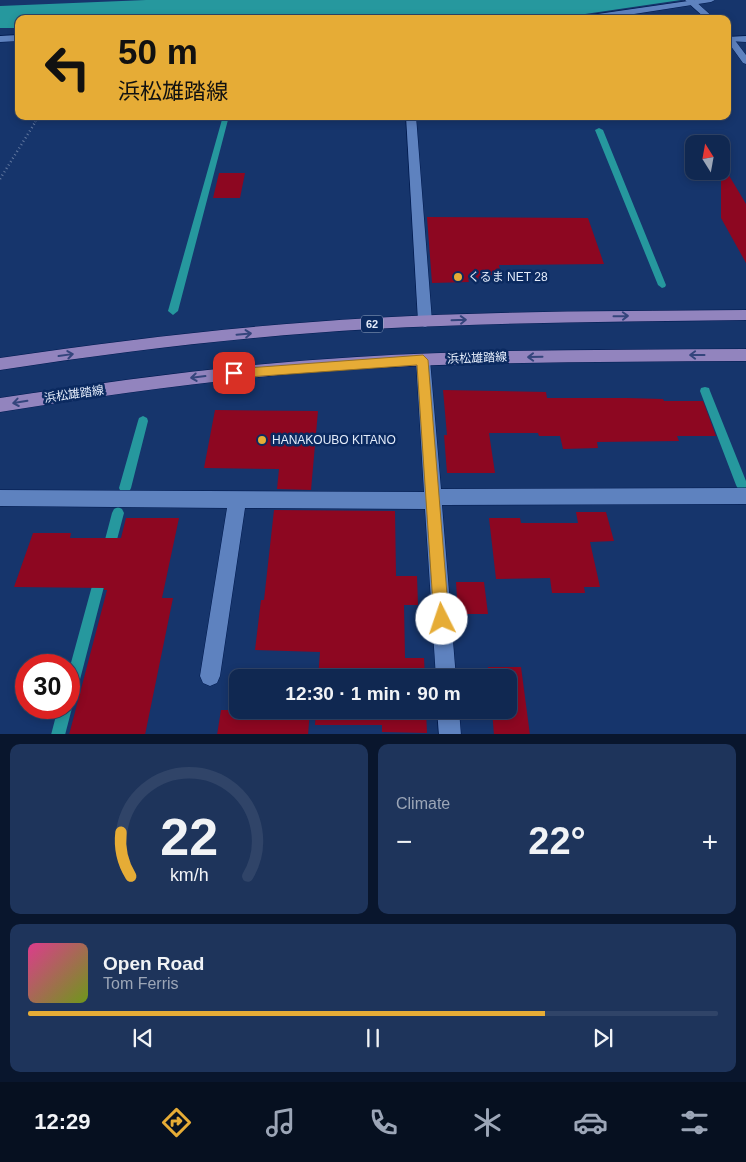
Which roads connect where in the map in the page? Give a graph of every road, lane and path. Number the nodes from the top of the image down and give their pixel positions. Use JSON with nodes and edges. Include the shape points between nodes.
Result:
{"nodes":[{"id":1,"x":711,"y":0,"type":"edge"},
{"id":2,"x":691,"y":1,"type":"edge"},
{"id":3,"x":608,"y":15,"type":"edge"},
{"id":4,"x":707,"y":15,"type":"edge"},
{"id":5,"x":15,"y":38,"type":"edge"},
{"id":6,"x":731,"y":38,"type":"edge"},
{"id":7,"x":0,"y":39,"type":"edge"},
{"id":8,"x":746,"y":39,"type":"edge"},
{"id":9,"x":731,"y":42,"type":"edge"},
{"id":10,"x":746,"y":61,"type":"edge"},
{"id":11,"x":37,"y":120,"type":"edge"},
{"id":12,"x":410,"y":120,"type":"edge"},
{"id":13,"x":0,"y":180,"type":"edge"},
{"id":14,"x":746,"y":315,"type":"edge"},
{"id":15,"x":424,"y":321,"type":"junction"},
{"id":16,"x":746,"y":355,"type":"edge"},
{"id":17,"x":423,"y":360,"type":"junction"},
{"id":18,"x":0,"y":364,"type":"edge"},
{"id":19,"x":0,"y":405,"type":"edge"},
{"id":20,"x":746,"y":496,"type":"edge"},
{"id":21,"x":0,"y":498,"type":"edge"},
{"id":22,"x":433,"y":499,"type":"junction"},
{"id":23,"x":236,"y":500,"type":"junction"},
{"id":24,"x":445,"y":669,"type":"edge"},
{"id":25,"x":210,"y":676,"type":"dead end"},
{"id":26,"x":449,"y":719,"type":"edge"},
{"id":27,"x":450,"y":734,"type":"edge"}],
"edges":[{"from":1,"to":2,"type":"street"},
{"from":2,"to":3,"type":"street"},
{"from":2,"to":4,"type":"street"},
{"from":5,"to":7,"type":"street"},
{"from":6,"to":8,"type":"street"},
{"from":9,"to":10,"type":"street"},
{"from":11,"to":13,"type":"path"},
{"from":12,"to":15,"type":"street"},
{"from":15,"to":14,"type":"main road","number":"62","one_way":true},
{"from":18,"to":15,"type":"main road","number":"62","one_way":true,"via":[[228,335]]},
{"from":16,"to":17,"type":"main road","name":"浜松雄踏線","one_way":true},
{"from":17,"to":19,"type":"main road","name":"浜松雄踏線","one_way":true,"via":[[216,375]]},
{"from":17,"to":22,"type":"street"},
{"from":20,"to":22,"type":"street"},
{"from":21,"to":23,"type":"street"},
{"from":22,"to":23,"type":"street"},
{"from":22,"to":24,"type":"street"},
{"from":23,"to":25,"type":"street"},
{"from":26,"to":27,"type":"street"}]}
